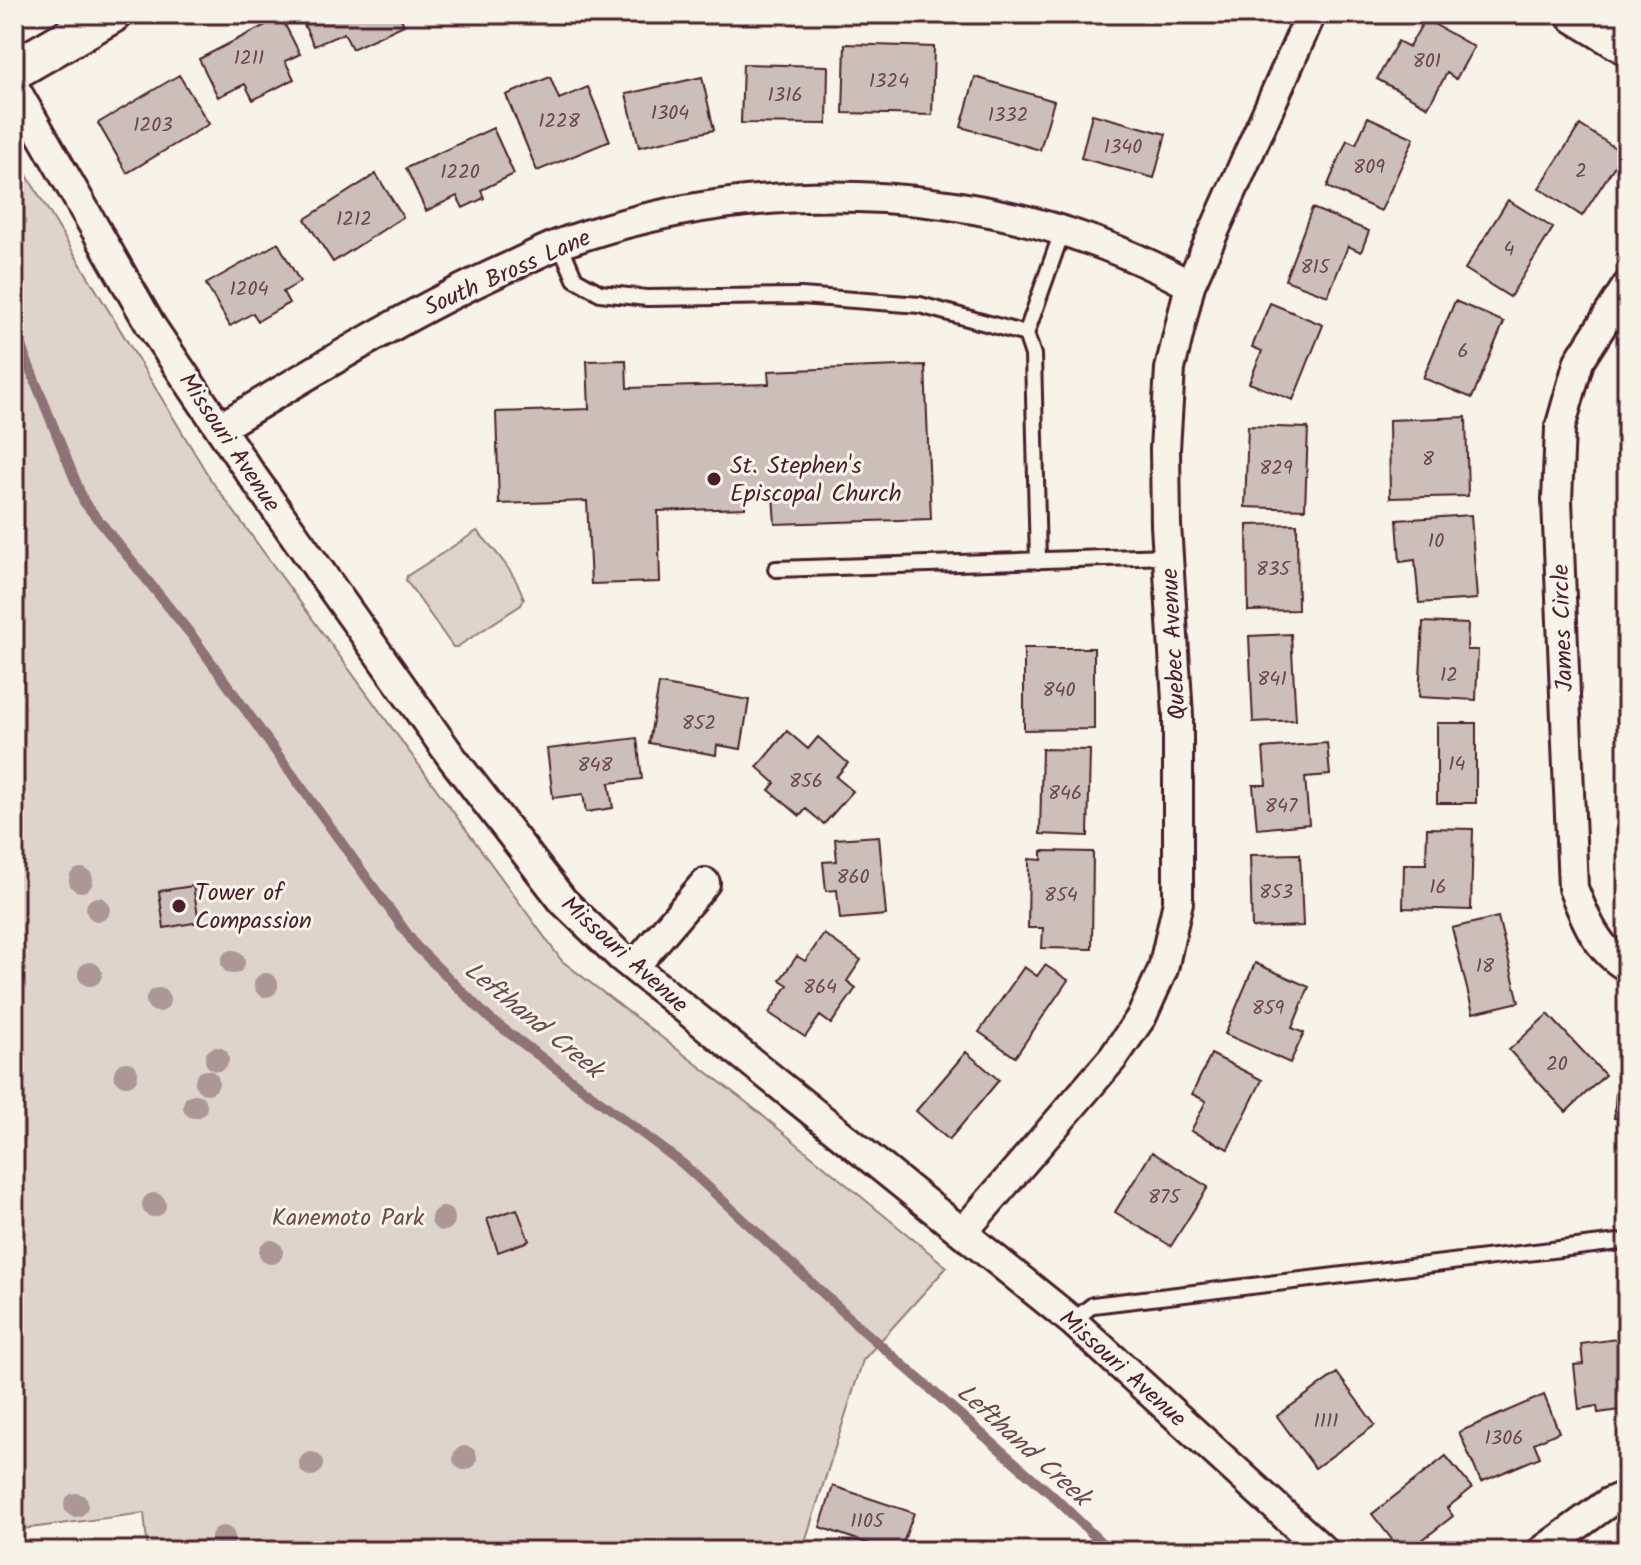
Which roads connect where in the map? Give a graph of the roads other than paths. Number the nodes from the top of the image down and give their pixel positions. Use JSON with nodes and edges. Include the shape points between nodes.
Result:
{"nodes":[{"id":1,"x":111,"y":14,"type":"edge"},
{"id":2,"x":1311,"y":14,"type":"edge"},
{"id":3,"x":1576,"y":14,"type":"edge"},
{"id":4,"x":1627,"y":45,"type":"edge"},
{"id":5,"x":14,"y":70,"type":"edge"},
{"id":6,"x":14,"y":87,"type":"edge"},
{"id":7,"x":1062,"y":232,"type":"junction"},
{"id":8,"x":560,"y":244,"type":"junction"},
{"id":9,"x":1190,"y":285,"type":"junction"},
{"id":10,"x":1627,"y":286,"type":"edge"},
{"id":11,"x":1026,"y":334,"type":"junction"},
{"id":12,"x":221,"y":427,"type":"junction"},
{"id":13,"x":1168,"y":556,"type":"junction"},
{"id":14,"x":1038,"y":561,"type":"junction"},
{"id":15,"x":776,"y":569,"type":"dead end"},
{"id":16,"x":705,"y":883,"type":"dead end"},
{"id":17,"x":634,"y":967,"type":"junction"},
{"id":18,"x":1627,"y":967,"type":"edge"},
{"id":19,"x":963,"y":1232,"type":"junction"},
{"id":20,"x":1627,"y":1241,"type":"edge"},
{"id":21,"x":1072,"y":1321,"type":"junction"},
{"id":22,"x":1627,"y":1495,"type":"edge"},
{"id":23,"x":1324,"y":1551,"type":"edge"},
{"id":24,"x":1542,"y":1551,"type":"edge"}],
"edges":[{"from":1,"to":5,"type":"street"},
{"from":2,"to":9,"type":"street","name":"Quebec Avenue"},
{"from":3,"to":4,"type":"street"},
{"from":6,"to":12,"type":"street","name":"Missouri Avenue","via":[[151,326]]},
{"from":7,"to":8,"type":"street","name":"South Bross Lane","via":[[977,209],[875,197],[770,198],[667,212]]},
{"from":7,"to":9,"type":"street","name":"South Bross Lane"},
{"from":7,"to":11,"type":"lane"},
{"from":8,"to":11,"type":"lane","via":[[575,279],[600,293],[647,298],[801,296],[920,305]]},
{"from":8,"to":12,"type":"street","name":"South Bross Lane","via":[[443,297]]},
{"from":9,"to":13,"type":"street","name":"Quebec Avenue","via":[[1170,369],[1165,449]]},
{"from":10,"to":18,"type":"street","name":"James Circle","via":[[1579,361],[1560,428],[1557,500],[1573,888],[1589,929]]},
{"from":11,"to":14,"type":"lane","via":[[1033,355]]},
{"from":12,"to":17,"type":"street","name":"Missouri Avenue","via":[[453,759],[563,901]]},
{"from":13,"to":14,"type":"lane"},
{"from":13,"to":19,"type":"street","name":"Quebec Avenue","via":[[1178,716],[1178,902],[1163,969],[1142,1016],[1113,1058]]},
{"from":14,"to":15,"type":"lane"},
{"from":16,"to":17,"type":"street"},
{"from":17,"to":19,"type":"street","name":"Missouri Avenue"},
{"from":19,"to":21,"type":"street","name":"Missouri Avenue"},
{"from":20,"to":21,"type":"lane","via":[[1093,1305]]},
{"from":21,"to":23,"type":"street","name":"Missouri Avenue"},
{"from":22,"to":24,"type":"street"}]}
